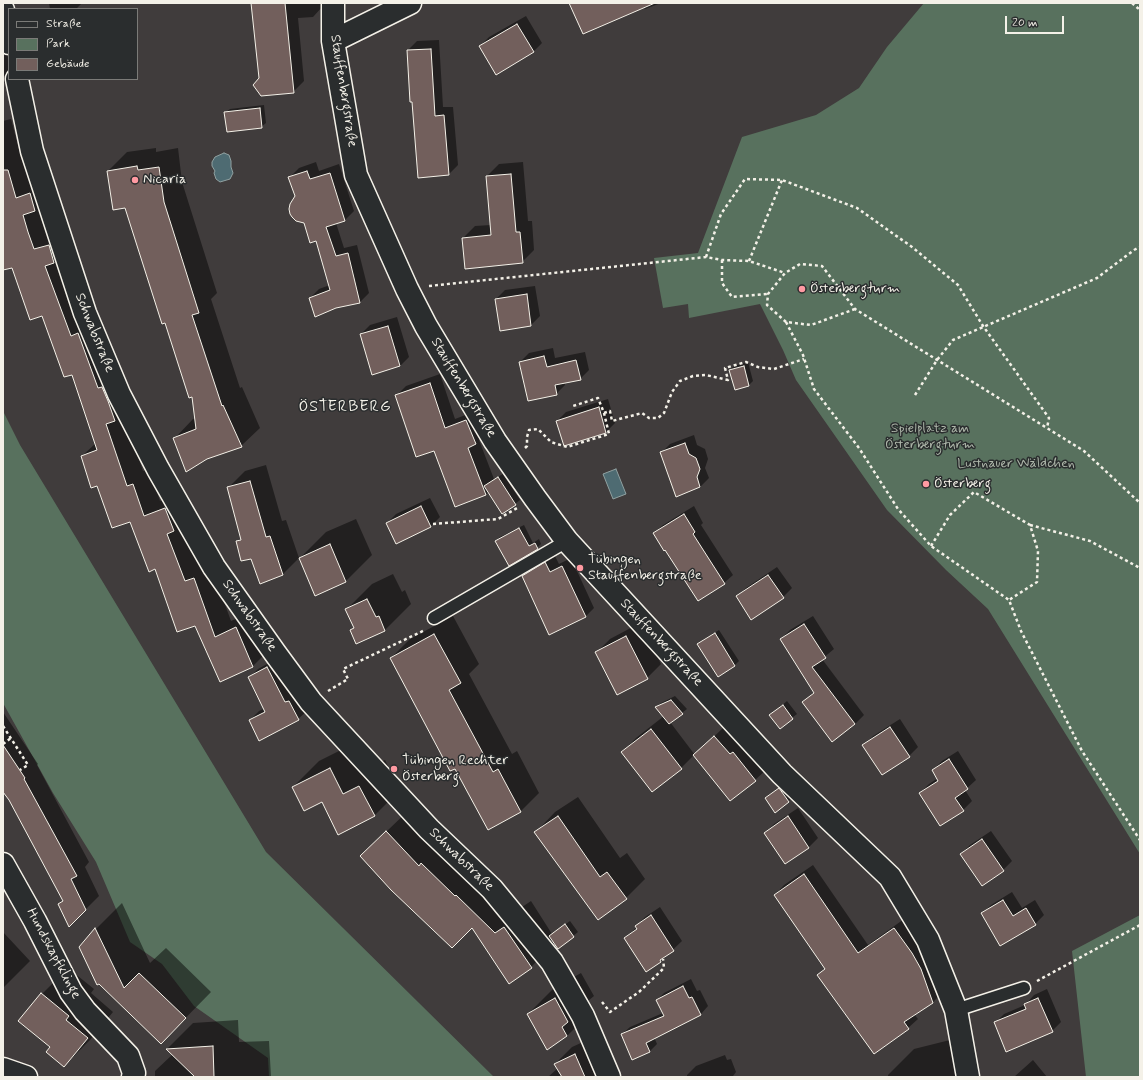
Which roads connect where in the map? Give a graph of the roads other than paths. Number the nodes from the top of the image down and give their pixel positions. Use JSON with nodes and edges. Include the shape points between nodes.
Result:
{"nodes":[{"id":1,"x":333,"y":3,"type":"edge"},
{"id":2,"x":410,"y":3,"type":"edge"},
{"id":3,"x":3,"y":10,"type":"edge"},
{"id":4,"x":8,"y":38,"type":"edge"},
{"id":5,"x":333,"y":41,"type":"junction"},
{"id":6,"x":17,"y":80,"type":"edge"},
{"id":7,"x":567,"y":541,"type":"junction"},
{"id":8,"x":431,"y":623,"type":"road end"},
{"id":9,"x":3,"y":864,"type":"edge"},
{"id":10,"x":1024,"y":988,"type":"road end"},
{"id":11,"x":956,"y":1010,"type":"junction"},
{"id":12,"x":3,"y":1069,"type":"edge"},
{"id":13,"x":26,"y":1077,"type":"edge"},
{"id":14,"x":134,"y":1077,"type":"edge"},
{"id":15,"x":609,"y":1077,"type":"edge"},
{"id":16,"x":968,"y":1077,"type":"edge"}],
"edges":[{"from":1,"to":5,"type":"street","name":"Stauffenbergstraße"},
{"from":2,"to":5,"type":"street"},
{"from":3,"to":4,"type":"street"},
{"from":5,"to":7,"type":"street","name":"Stauffenbergstraße","via":[[356,175],[407,289],[426,326],[491,434]]},
{"from":6,"to":15,"type":"street","name":"Schwabstraße","via":[[32,151],[85,313],[122,401],[214,568],[311,702],[429,829],[492,889],[552,962],[583,1016]]},
{"from":7,"to":8,"type":"lane"},
{"from":7,"to":11,"type":"street","name":"Stauffenbergstraße","via":[[782,774],[890,877],[928,940]]},
{"from":9,"to":14,"type":"street","name":"Hundskapfklinge","via":[[71,992],[85,1011],[128,1056]]},
{"from":10,"to":11,"type":"lane"},
{"from":11,"to":16,"type":"street","name":"Stauffenbergstraße"},
{"from":12,"to":13,"type":"street"}]}
